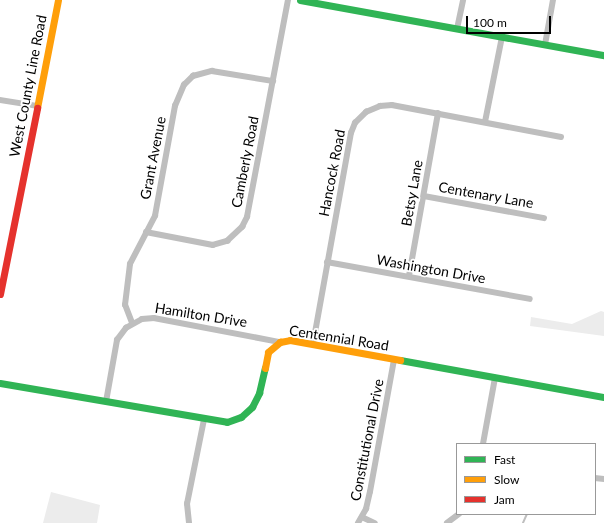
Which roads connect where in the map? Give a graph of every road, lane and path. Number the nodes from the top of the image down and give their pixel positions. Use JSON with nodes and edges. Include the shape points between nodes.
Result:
{"nodes":[{"id":1,"x":58,"y":0,"type":"edge"},
{"id":2,"x":288,"y":0,"type":"edge"},
{"id":3,"x":300,"y":0,"type":"edge"},
{"id":4,"x":463,"y":0,"type":"edge"},
{"id":5,"x":553,"y":0,"type":"edge"},
{"id":6,"x":458,"y":29,"type":"junction"},
{"id":7,"x":502,"y":37,"type":"junction"},
{"id":8,"x":545,"y":45,"type":"junction"},
{"id":9,"x":604,"y":55,"type":"edge"},
{"id":10,"x":273,"y":81,"type":"junction"},
{"id":11,"x":0,"y":100,"type":"edge"},
{"id":12,"x":37,"y":106,"type":"junction"},
{"id":13,"x":438,"y":114,"type":"junction"},
{"id":14,"x":485,"y":122,"type":"junction"},
{"id":15,"x":561,"y":137,"type":"dead end"},
{"id":16,"x":424,"y":196,"type":"junction"},
{"id":17,"x":544,"y":218,"type":"dead end"},
{"id":18,"x":146,"y":232,"type":"junction"},
{"id":19,"x":327,"y":262,"type":"junction"},
{"id":20,"x":409,"y":276,"type":"junction"},
{"id":21,"x":0,"y":294,"type":"edge"},
{"id":22,"x":530,"y":299,"type":"dead end"},
{"id":23,"x":132,"y":324,"type":"junction"},
{"id":24,"x":280,"y":342,"type":"junction"},
{"id":25,"x":312,"y":344,"type":"junction"},
{"id":26,"x":394,"y":360,"type":"junction"},
{"id":27,"x":495,"y":378,"type":"junction"},
{"id":28,"x":0,"y":383,"type":"edge"},
{"id":29,"x":604,"y":397,"type":"edge"},
{"id":30,"x":106,"y":402,"type":"junction"},
{"id":31,"x":204,"y":420,"type":"junction"},
{"id":32,"x":484,"y":443,"type":"edge"},
{"id":33,"x":458,"y":515,"type":"edge"},
{"id":34,"x":362,"y":517,"type":"junction"},
{"id":35,"x":189,"y":523,"type":"edge"},
{"id":36,"x":358,"y":523,"type":"edge"},
{"id":37,"x":375,"y":523,"type":"edge"},
{"id":38,"x":447,"y":523,"type":"edge"}],
"edges":[{"from":1,"to":12,"type":"street","name":"West County Line Road"},
{"from":2,"to":10,"type":"street","name":"Camberly Road"},
{"from":3,"to":6,"type":"street"},
{"from":4,"to":6,"type":"street"},
{"from":5,"to":8,"type":"street"},
{"from":6,"to":7,"type":"street"},
{"from":7,"to":8,"type":"street"},
{"from":7,"to":14,"type":"street"},
{"from":8,"to":9,"type":"street"},
{"from":10,"to":18,"type":"street","name":"Grant Avenue","via":[[212,70],[193,76],[184,85],[175,106],[155,216]]},
{"from":10,"to":18,"type":"street","name":"Camberly Road","via":[[247,217],[242,227],[227,240],[213,245]]},
{"from":11,"to":12,"type":"street"},
{"from":12,"to":21,"type":"street","name":"West County Line Road"},
{"from":13,"to":14,"type":"street","name":"Hancock Road"},
{"from":13,"to":16,"type":"street","name":"Betsy Lane"},
{"from":13,"to":19,"type":"street","name":"Hancock Road","via":[[384,105],[369,110],[355,123]]},
{"from":14,"to":15,"type":"street","name":"Hancock Road"},
{"from":16,"to":17,"type":"street","name":"Centenary Lane"},
{"from":16,"to":20,"type":"street","name":"Betsy Lane"},
{"from":18,"to":23,"type":"street","name":"Grant Avenue","via":[[132,259],[125,290],[125,305]]},
{"from":19,"to":20,"type":"street","name":"Washington Drive"},
{"from":19,"to":25,"type":"street","name":"Hancock Road"},
{"from":20,"to":22,"type":"street","name":"Washington Drive"},
{"from":23,"to":24,"type":"street","name":"Hamilton Drive","via":[[154,318]]},
{"from":23,"to":30,"type":"street","via":[[117,340]]},
{"from":24,"to":25,"type":"street","name":"Centennial Road","via":[[290,340]]},
{"from":24,"to":31,"type":"street","name":"Centennial Road","via":[[268,352],[259,393],[247,412],[227,422]]},
{"from":25,"to":26,"type":"street","name":"Centennial Road"},
{"from":26,"to":27,"type":"street","name":"Centennial Road"},
{"from":26,"to":34,"type":"street","name":"Constitutional Drive","via":[[370,492]]},
{"from":27,"to":29,"type":"street","name":"Centennial Road"},
{"from":27,"to":32,"type":"street"},
{"from":28,"to":30,"type":"street","name":"Centennial Road"},
{"from":30,"to":31,"type":"street","name":"Centennial Road"},
{"from":31,"to":35,"type":"street","via":[[187,504]]},
{"from":33,"to":38,"type":"street"},
{"from":34,"to":36,"type":"street","name":"Constitutional Drive"},
{"from":34,"to":37,"type":"street"}]}
